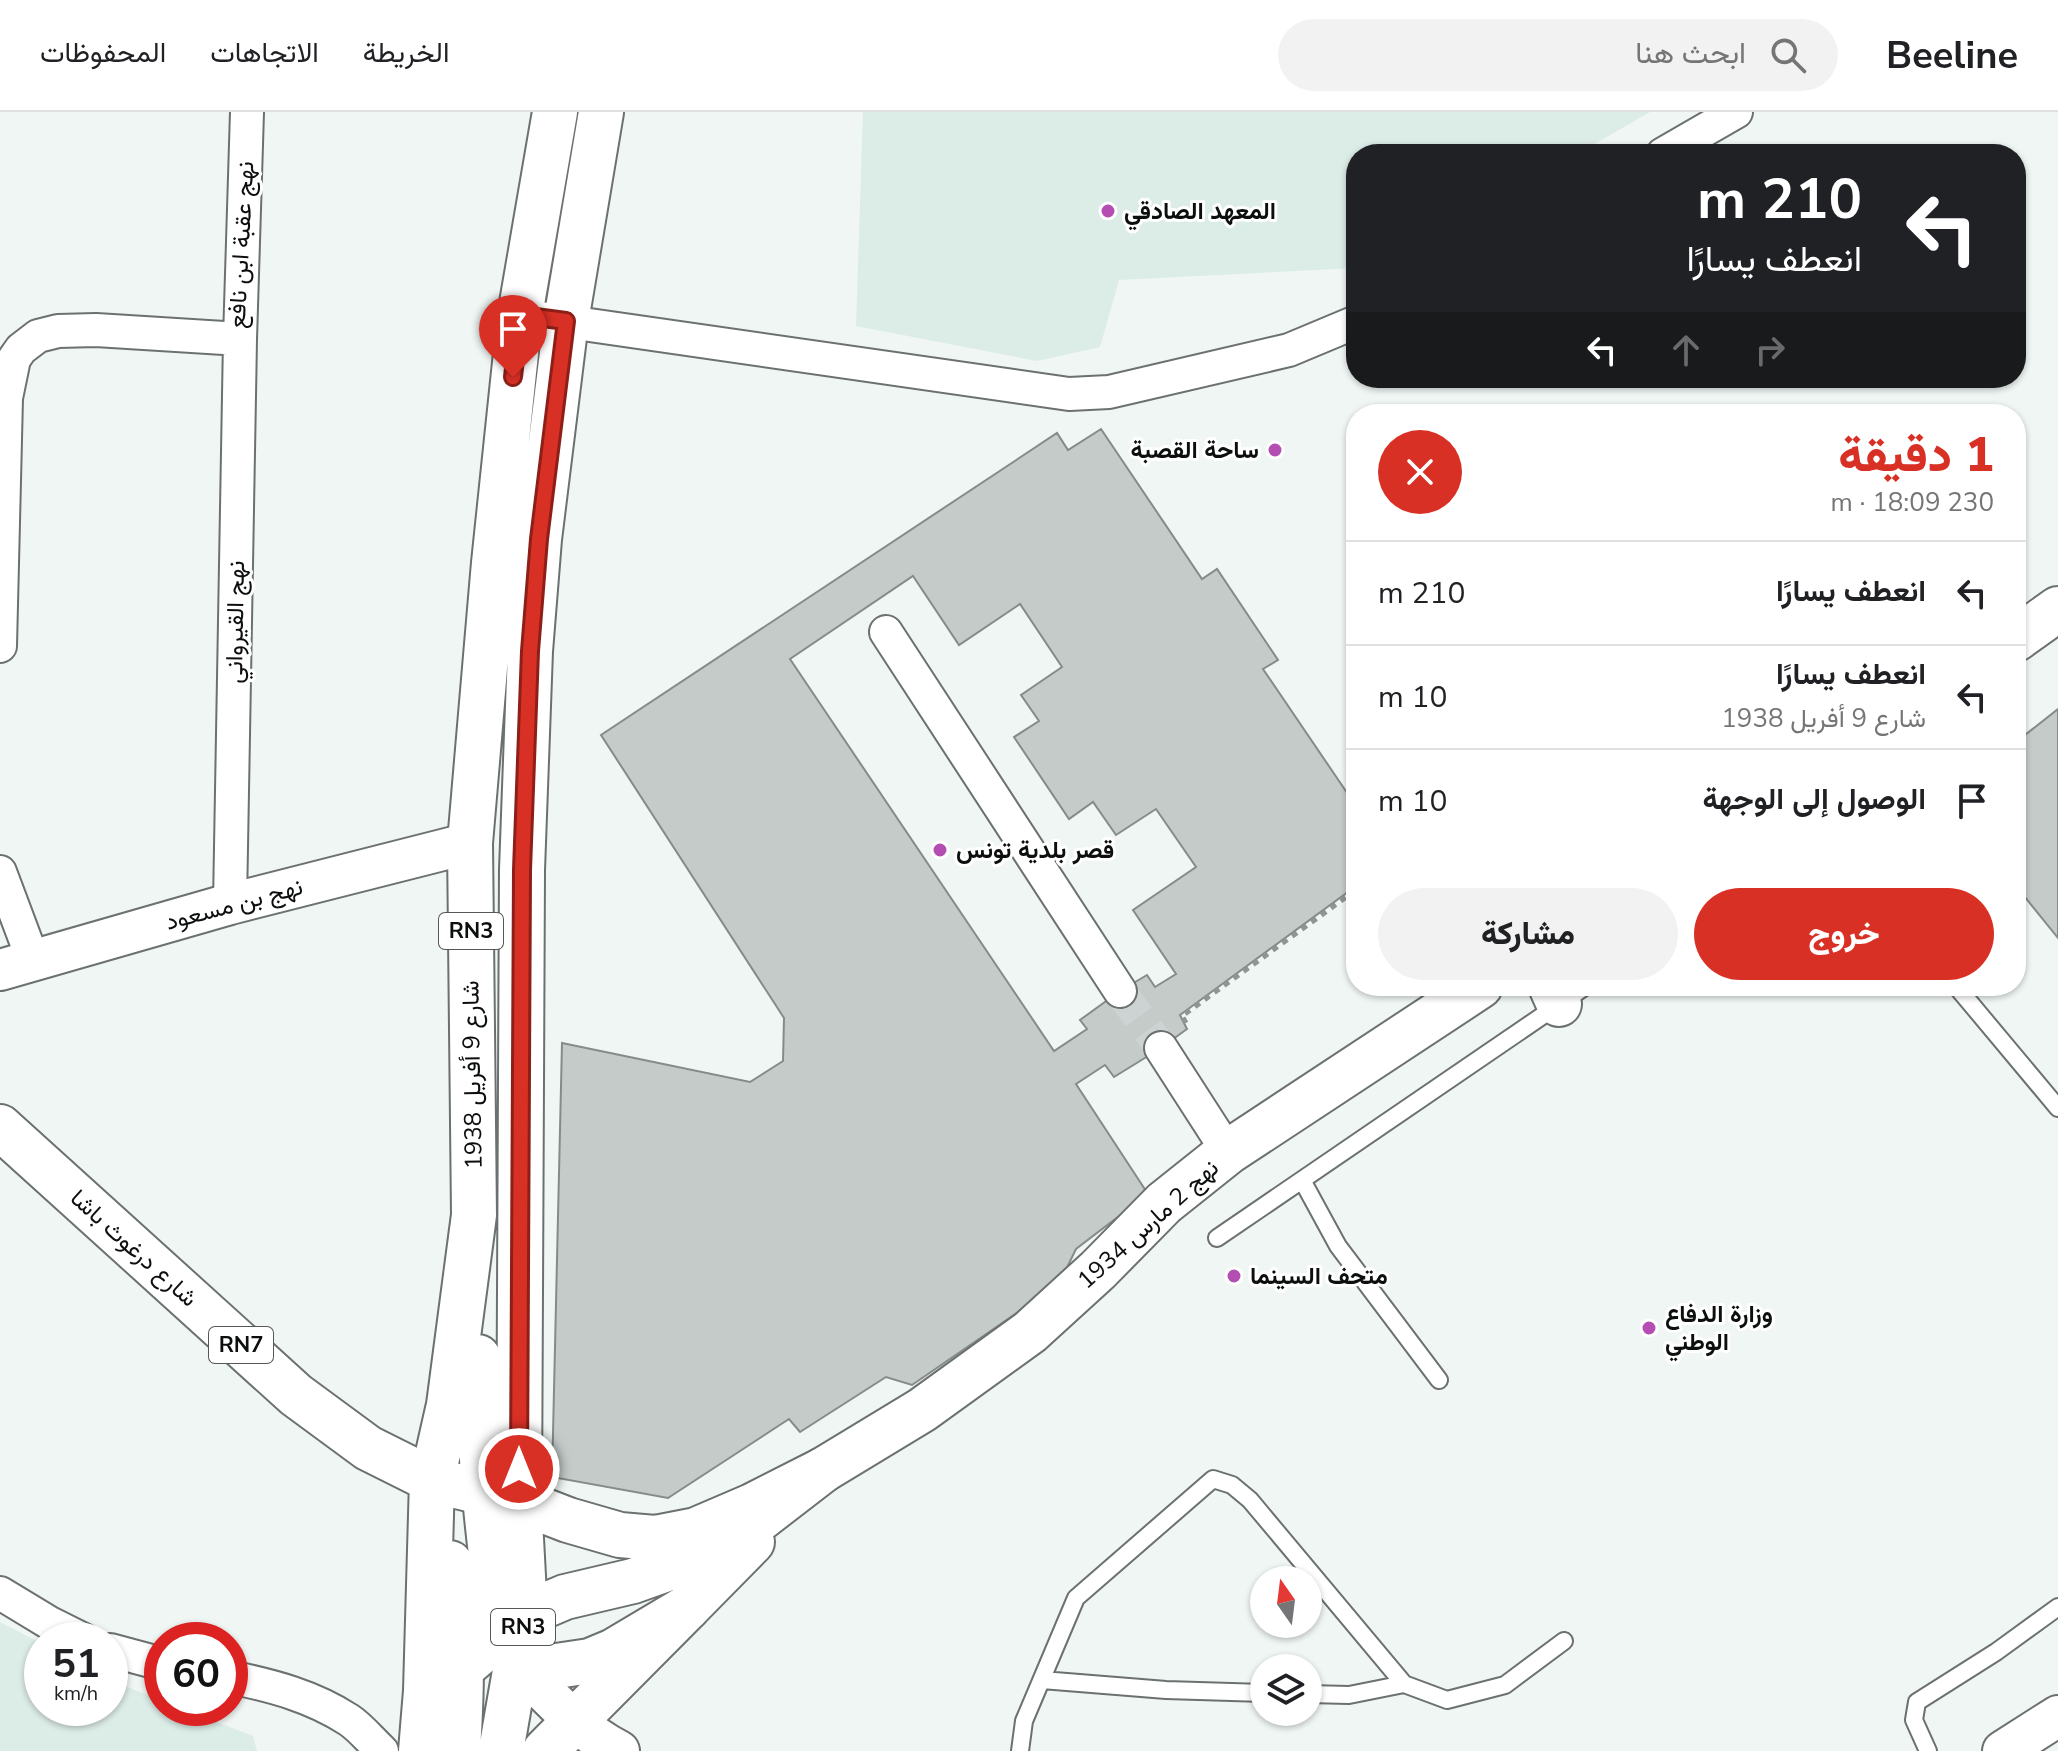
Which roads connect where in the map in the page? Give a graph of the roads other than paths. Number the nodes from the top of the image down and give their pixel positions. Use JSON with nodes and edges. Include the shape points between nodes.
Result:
{"nodes":[{"id":1,"x":247,"y":112,"type":"edge"},
{"id":2,"x":555,"y":112,"type":"edge"},
{"id":3,"x":601,"y":112,"type":"edge"},
{"id":4,"x":1736,"y":112,"type":"edge"},
{"id":5,"x":1680,"y":144,"type":"edge"},
{"id":6,"x":520,"y":315,"type":"junction"},
{"id":7,"x":566,"y":321,"type":"junction"},
{"id":8,"x":1346,"y":326,"type":"edge"},
{"id":9,"x":240,"y":339,"type":"junction"},
{"id":10,"x":2058,"y":609,"type":"edge"},
{"id":11,"x":886,"y":632,"type":"dead end"},
{"id":12,"x":2031,"y":637,"type":"edge"},
{"id":13,"x":0,"y":646,"type":"edge"},
{"id":14,"x":470,"y":843,"type":"junction"},
{"id":15,"x":0,"y":872,"type":"edge"},
{"id":16,"x":230,"y":904,"type":"junction"},
{"id":17,"x":523,"y":933,"type":"junction"},
{"id":18,"x":471,"y":935,"type":"junction"},
{"id":19,"x":16,"y":965,"type":"edge"},
{"id":20,"x":1120,"y":991,"type":"tunnel mouth"},
{"id":21,"x":1465,"y":996,"type":"edge"},
{"id":22,"x":1559,"y":996,"type":"edge"},
{"id":23,"x":1964,"y":996,"type":"edge"},
{"id":24,"x":1162,"y":1050,"type":"tunnel mouth"},
{"id":25,"x":2058,"y":1108,"type":"edge"},
{"id":26,"x":0,"y":1127,"type":"edge"},
{"id":27,"x":1228,"y":1152,"type":"junction"},
{"id":28,"x":1302,"y":1180,"type":"junction"},
{"id":29,"x":474,"y":1215,"type":"junction"},
{"id":30,"x":1217,"y":1238,"type":"dead end"},
{"id":31,"x":1439,"y":1380,"type":"dead end"},
{"id":32,"x":823,"y":1470,"type":"junction"},
{"id":33,"x":432,"y":1480,"type":"junction"},
{"id":34,"x":501,"y":1496,"type":"junction"},
{"id":35,"x":0,"y":1593,"type":"edge"},
{"id":36,"x":688,"y":1607,"type":"junction"},
{"id":37,"x":2058,"y":1607,"type":"edge"},
{"id":38,"x":48,"y":1622,"type":"edge"},
{"id":39,"x":515,"y":1636,"type":"junction"},
{"id":40,"x":1564,"y":1641,"type":"dead end"},
{"id":41,"x":463,"y":1667,"type":"junction"},
{"id":42,"x":1042,"y":1680,"type":"junction"},
{"id":43,"x":248,"y":1681,"type":"edge"},
{"id":44,"x":1404,"y":1684,"type":"junction"},
{"id":45,"x":426,"y":1691,"type":"junction"},
{"id":46,"x":1250,"y":1693,"type":"edge"},
{"id":47,"x":1322,"y":1694,"type":"edge"},
{"id":48,"x":2058,"y":1716,"type":"edge"},
{"id":49,"x":559,"y":1736,"type":"edge"},
{"id":50,"x":382,"y":1751,"type":"edge"},
{"id":51,"x":421,"y":1751,"type":"edge"},
{"id":52,"x":458,"y":1751,"type":"edge"},
{"id":53,"x":501,"y":1751,"type":"edge"},
{"id":54,"x":619,"y":1751,"type":"edge"},
{"id":55,"x":1020,"y":1751,"type":"edge"},
{"id":56,"x":1928,"y":1751,"type":"edge"},
{"id":57,"x":2003,"y":1751,"type":"edge"}],
"edges":[{"from":1,"to":9,"type":"street","name":"نهج عقبة ابن نافع"},
{"from":2,"to":6,"type":"main road","name":"شارع 9 أفريل 1938","number":"RN3"},
{"from":3,"to":7,"type":"main road","name":"شارع 9 أفريل 1938","number":"RN3"},
{"from":4,"to":5,"type":"street"},
{"from":6,"to":7,"type":"street"},
{"from":6,"to":14,"type":"main road","name":"شارع 9 أفريل 1938","number":"RN3"},
{"from":7,"to":8,"type":"street","via":[[1069,394],[1109,392],[1289,350]]},
{"from":7,"to":17,"type":"main road","name":"شارع 9 أفريل 1938","number":"RN3","via":[[530,651]]},
{"from":9,"to":13,"type":"street","name":"نهج عقبة ابن نافع","via":[[58,331],[38,336],[21,349],[6,398]]},
{"from":9,"to":16,"type":"street","name":"نهج القيرواني"},
{"from":10,"to":12,"type":"main road"},
{"from":11,"to":20,"type":"street"},
{"from":14,"to":16,"type":"street","name":"نهج بن مسعود"},
{"from":14,"to":18,"type":"main road","name":"شارع 9 أفريل 1938","number":"RN3"},
{"from":15,"to":19,"type":"street"},
{"from":16,"to":19,"type":"street","name":"نهج بن مسعود"},
{"from":17,"to":18,"type":"main road"},
{"from":17,"to":34,"type":"main road","name":"شارع 9 أفريل 1938","number":"RN3"},
{"from":18,"to":29,"type":"main road","name":"شارع 9 أفريل 1938","number":"RN3"},
{"from":21,"to":27,"type":"main road","name":"نهج 2 مارس 1934"},
{"from":22,"to":28,"type":"lane"},
{"from":23,"to":25,"type":"lane"},
{"from":24,"to":27,"type":"street"},
{"from":26,"to":33,"type":"main road","name":"شارع درغوث باشا","number":"RN7","via":[[296,1395],[368,1448]]},
{"from":27,"to":32,"type":"main road","name":"نهج 2 مارس 1934","via":[[1164,1203],[1030,1332],[922,1410]]},
{"from":28,"to":30,"type":"lane"},
{"from":28,"to":31,"type":"lane","via":[[1338,1246]]},
{"from":29,"to":33,"type":"main road","name":"شارع 9 أفريل 1938","number":"RN3","via":[[449,1405]]},
{"from":29,"to":34,"type":"main road","via":[[478,1417]]},
{"from":32,"to":34,"type":"main road","name":"شارع درغوث باشا","via":[[696,1530],[655,1538],[620,1535]]},
{"from":32,"to":36,"type":"main road","name":"نهج 2 مارس 1934"},
{"from":32,"to":39,"type":"main road","name":"نهج 2 مارس 1934","via":[[719,1546],[633,1581],[565,1597]]},
{"from":33,"to":34,"type":"main road","name":"شارع درغوث باشا","number":"RN7"},
{"from":33,"to":41,"type":"main road","via":[[456,1591]]},
{"from":33,"to":45,"type":"main road","name":"شارع 9 أفريل 1938","number":"RN3"},
{"from":34,"to":39,"type":"main road","name":"شارع 9 أفريل 1938","number":"RN3"},
{"from":35,"to":38,"type":"street"},
{"from":36,"to":39,"type":"main road","name":"نهج 2 مارس 1934","via":[[590,1661],[543,1668]]},
{"from":36,"to":49,"type":"main road"},
{"from":37,"to":56,"type":"lane","via":[[1917,1702],[1914,1720]]},
{"from":39,"to":41,"type":"main road","name":"نهج 2 مارس 1934"},
{"from":39,"to":49,"type":"street"},
{"from":39,"to":53,"type":"main road","name":"شارع 9 أفريل 1938","number":"RN3"},
{"from":40,"to":44,"type":"lane","via":[[1505,1685],[1447,1700]]},
{"from":41,"to":45,"type":"main road","name":"نهج 2 مارس 1934"},
{"from":41,"to":52,"type":"main road"},
{"from":42,"to":44,"type":"lane","via":[[1076,1598],[1213,1479],[1232,1485],[1250,1500]]},
{"from":42,"to":46,"type":"lane"},
{"from":42,"to":55,"type":"lane","via":[[1024,1721]]},
{"from":43,"to":50,"type":"street","via":[[308,1697],[351,1722]]},
{"from":44,"to":47,"type":"lane","via":[[1349,1695]]},
{"from":45,"to":51,"type":"main road","name":"شارع 9 أفريل 1938","number":"RN3"},
{"from":48,"to":57,"type":"street"},
{"from":49,"to":54,"type":"street","via":[[598,1740]]}]}
